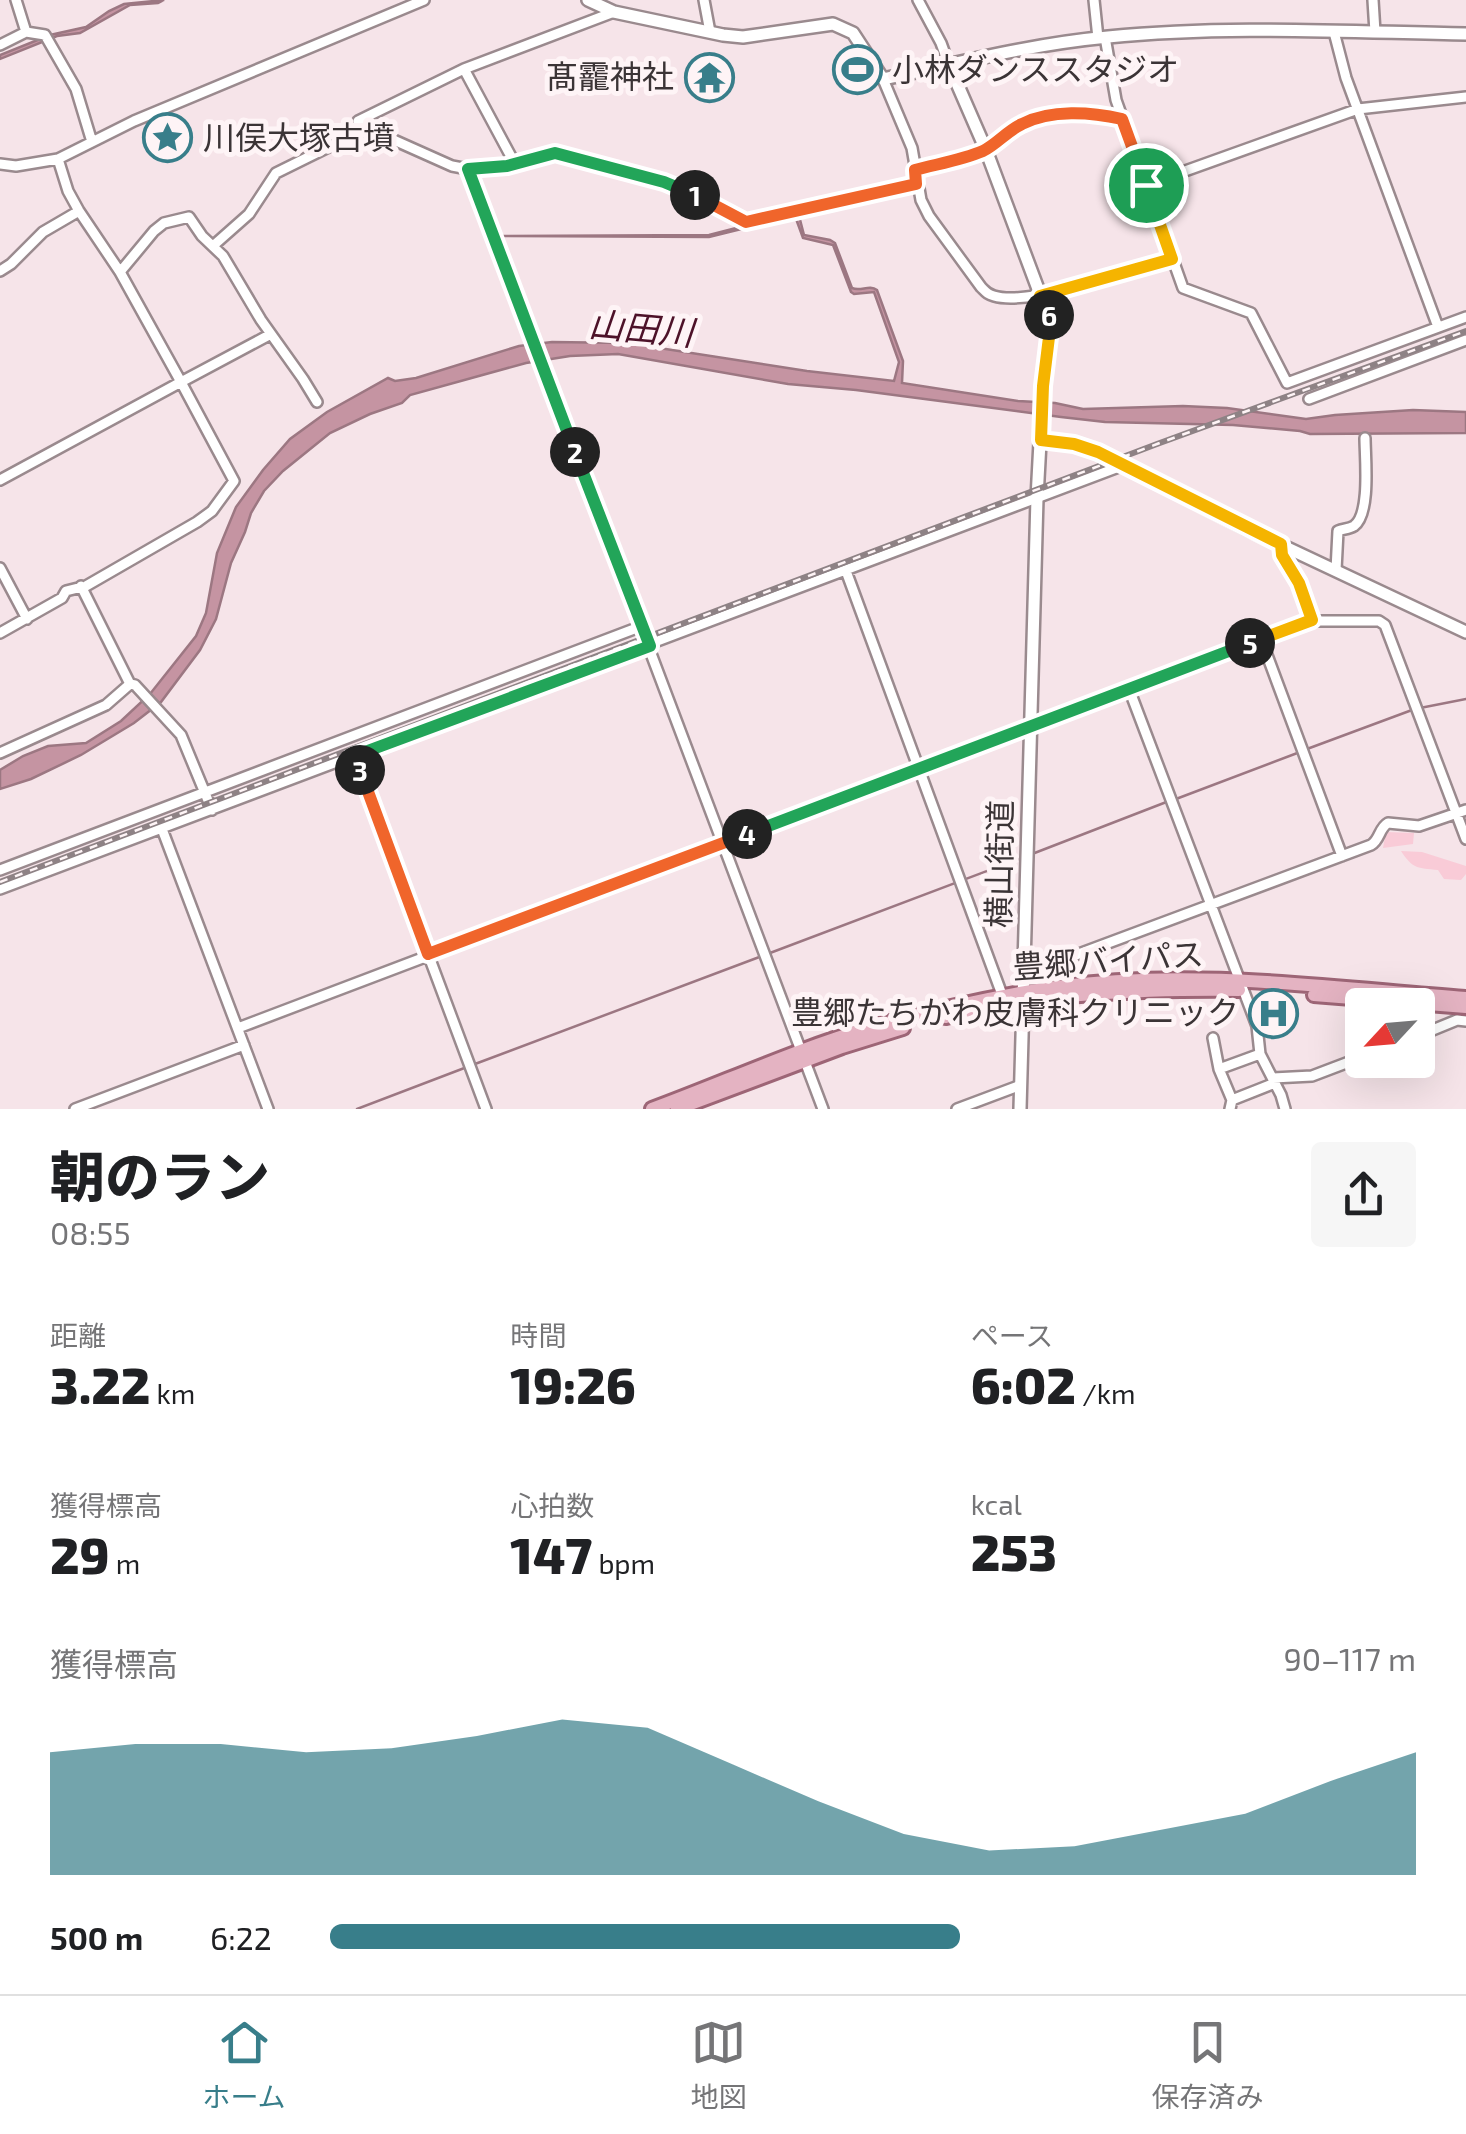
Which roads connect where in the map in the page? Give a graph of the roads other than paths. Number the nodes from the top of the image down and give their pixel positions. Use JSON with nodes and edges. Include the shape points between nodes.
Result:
{"nodes":[{"id":1,"x":16,"y":0,"type":"edge"},
{"id":2,"x":424,"y":0,"type":"edge"},
{"id":3,"x":588,"y":0,"type":"edge"},
{"id":4,"x":704,"y":0,"type":"edge"},
{"id":5,"x":918,"y":0,"type":"edge"},
{"id":6,"x":1094,"y":0,"type":"edge"},
{"id":7,"x":1373,"y":0,"type":"edge"},
{"id":8,"x":614,"y":12,"type":"junction"},
{"id":9,"x":26,"y":32,"type":"junction"},
{"id":10,"x":710,"y":32,"type":"junction"},
{"id":11,"x":1334,"y":32,"type":"junction"},
{"id":12,"x":1375,"y":32,"type":"junction"},
{"id":13,"x":1466,"y":34,"type":"edge"},
{"id":14,"x":1102,"y":37,"type":"junction"},
{"id":15,"x":0,"y":45,"type":"edge"},
{"id":16,"x":949,"y":65,"type":"junction"},
{"id":17,"x":464,"y":69,"type":"junction"},
{"id":18,"x":884,"y":78,"type":"junction"},
{"id":19,"x":1466,"y":97,"type":"edge"},
{"id":20,"x":1358,"y":110,"type":"junction"},
{"id":21,"x":1122,"y":119,"type":"junction"},
{"id":22,"x":363,"y":130,"type":"junction"},
{"id":23,"x":92,"y":142,"type":"junction"},
{"id":24,"x":986,"y":150,"type":"junction"},
{"id":25,"x":58,"y":160,"type":"junction"},
{"id":26,"x":0,"y":164,"type":"edge"},
{"id":27,"x":515,"y":164,"type":"junction"},
{"id":28,"x":468,"y":169,"type":"junction"},
{"id":29,"x":915,"y":170,"type":"junction"},
{"id":30,"x":916,"y":184,"type":"junction"},
{"id":31,"x":1146,"y":185,"type":"junction"},
{"id":32,"x":78,"y":212,"type":"junction"},
{"id":33,"x":214,"y":245,"type":"junction"},
{"id":34,"x":1172,"y":259,"type":"junction"},
{"id":35,"x":0,"y":272,"type":"edge"},
{"id":36,"x":120,"y":272,"type":"junction"},
{"id":37,"x":1040,"y":296,"type":"junction"},
{"id":38,"x":1466,"y":316,"type":"edge"},
{"id":39,"x":1438,"y":327,"type":"junction"},
{"id":40,"x":271,"y":334,"type":"junction"},
{"id":41,"x":1466,"y":340,"type":"edge"},
{"id":42,"x":181,"y":382,"type":"junction"},
{"id":43,"x":1309,"y":399,"type":"dead end"},
{"id":44,"x":317,"y":402,"type":"dead end"},
{"id":45,"x":1041,"y":433,"type":"junction"},
{"id":46,"x":1365,"y":438,"type":"dead end"},
{"id":47,"x":1124,"y":465,"type":"junction"},
{"id":48,"x":0,"y":480,"type":"edge"},
{"id":49,"x":1037,"y":498,"type":"junction"},
{"id":50,"x":1281,"y":544,"type":"junction"},
{"id":51,"x":0,"y":568,"type":"edge"},
{"id":52,"x":1336,"y":570,"type":"junction"},
{"id":53,"x":846,"y":571,"type":"junction"},
{"id":54,"x":82,"y":586,"type":"junction"},
{"id":55,"x":26,"y":619,"type":"junction"},
{"id":56,"x":1312,"y":620,"type":"junction"},
{"id":57,"x":642,"y":626,"type":"junction"},
{"id":58,"x":1466,"y":632,"type":"edge"},
{"id":59,"x":0,"y":633,"type":"edge"},
{"id":60,"x":1261,"y":639,"type":"junction"},
{"id":61,"x":650,"y":646,"type":"junction"},
{"id":62,"x":133,"y":684,"type":"junction"},
{"id":63,"x":1130,"y":689,"type":"junction"},
{"id":64,"x":1031,"y":726,"type":"junction"},
{"id":65,"x":0,"y":753,"type":"edge"},
{"id":66,"x":354,"y":756,"type":"junction"},
{"id":67,"x":920,"y":770,"type":"junction"},
{"id":68,"x":206,"y":792,"type":"junction"},
{"id":69,"x":212,"y":810,"type":"junction"},
{"id":70,"x":1461,"y":812,"type":"edge"},
{"id":71,"x":162,"y":829,"type":"junction"},
{"id":72,"x":1466,"y":840,"type":"edge"},
{"id":73,"x":724,"y":843,"type":"junction"},
{"id":74,"x":1342,"y":856,"type":"junction"},
{"id":75,"x":0,"y":870,"type":"edge"},
{"id":76,"x":0,"y":889,"type":"edge"},
{"id":77,"x":1212,"y":905,"type":"junction"},
{"id":78,"x":428,"y":954,"type":"junction"},
{"id":79,"x":1025,"y":974,"type":"junction"},
{"id":80,"x":1242,"y":985,"type":"junction"},
{"id":81,"x":1024,"y":998,"type":"junction"},
{"id":82,"x":1466,"y":998,"type":"edge"},
{"id":83,"x":1004,"y":1000,"type":"junction"},
{"id":84,"x":1436,"y":1000,"type":"junction"},
{"id":85,"x":1466,"y":1007,"type":"edge"},
{"id":86,"x":1466,"y":1021,"type":"edge"},
{"id":87,"x":238,"y":1028,"type":"junction"},
{"id":88,"x":1435,"y":1029,"type":"joint"},
{"id":89,"x":1213,"y":1038,"type":"dead end"},
{"id":90,"x":244,"y":1045,"type":"junction"},
{"id":91,"x":1260,"y":1054,"type":"junction"},
{"id":92,"x":804,"y":1056,"type":"junction"},
{"id":93,"x":1345,"y":1063,"type":"edge"},
{"id":94,"x":1220,"y":1069,"type":"junction"},
{"id":95,"x":1274,"y":1081,"type":"junction"},
{"id":96,"x":1021,"y":1085,"type":"junction"},
{"id":97,"x":716,"y":1090,"type":"junction"},
{"id":98,"x":1231,"y":1105,"type":"edge"},
{"id":99,"x":75,"y":1109,"type":"edge"},
{"id":100,"x":268,"y":1109,"type":"edge"},
{"id":101,"x":486,"y":1109,"type":"edge"},
{"id":102,"x":652,"y":1109,"type":"edge"},
{"id":103,"x":677,"y":1109,"type":"edge"},
{"id":104,"x":722,"y":1109,"type":"edge"},
{"id":105,"x":823,"y":1109,"type":"edge"},
{"id":106,"x":957,"y":1109,"type":"edge"},
{"id":107,"x":1020,"y":1109,"type":"edge"},
{"id":108,"x":1285,"y":1109,"type":"edge"}],
"edges":[{"from":1,"to":9,"type":"street"},
{"from":2,"to":23,"type":"street"},
{"from":3,"to":8,"type":"main road"},
{"from":4,"to":10,"type":"street"},
{"from":5,"to":16,"type":"street"},
{"from":6,"to":14,"type":"street"},
{"from":7,"to":12,"type":"street"},
{"from":8,"to":10,"type":"main road"},
{"from":8,"to":17,"type":"street"},
{"from":9,"to":15,"type":"street"},
{"from":9,"to":23,"type":"street","via":[[46,35],[76,90]]},
{"from":10,"to":18,"type":"main road","via":[[743,38],[833,24],[853,33]]},
{"from":11,"to":12,"type":"main road"},
{"from":11,"to":14,"type":"main road"},
{"from":11,"to":20,"type":"street"},
{"from":12,"to":13,"type":"main road"},
{"from":14,"to":16,"type":"main road"},
{"from":14,"to":21,"type":"street"},
{"from":16,"to":18,"type":"main road"},
{"from":16,"to":24,"type":"main road","name":"横山街道"},
{"from":17,"to":22,"type":"street","via":[[358,121]]},
{"from":17,"to":27,"type":"street"},
{"from":18,"to":29,"type":"street"},
{"from":19,"to":20,"type":"street"},
{"from":20,"to":31,"type":"street"},
{"from":20,"to":39,"type":"street"},
{"from":21,"to":24,"type":"street","via":[[1048,115],[1006,132]]},
{"from":21,"to":31,"type":"street"},
{"from":22,"to":28,"type":"street"},
{"from":22,"to":33,"type":"street","via":[[276,172],[249,214]]},
{"from":23,"to":25,"type":"street"},
{"from":24,"to":29,"type":"street"},
{"from":24,"to":37,"type":"main road","name":"横山街道"},
{"from":25,"to":26,"type":"street"},
{"from":25,"to":32,"type":"street"},
{"from":27,"to":28,"type":"street"},
{"from":27,"to":30,"type":"street","via":[[555,153],[664,182],[746,222]]},
{"from":28,"to":57,"type":"street"},
{"from":29,"to":30,"type":"street"},
{"from":30,"to":37,"type":"street","via":[[928,216],[989,294]]},
{"from":31,"to":34,"type":"street"},
{"from":32,"to":35,"type":"street","via":[[43,232]]},
{"from":32,"to":36,"type":"street"},
{"from":33,"to":36,"type":"street","via":[[189,218],[164,223]]},
{"from":33,"to":40,"type":"street"},
{"from":34,"to":37,"type":"street"},
{"from":34,"to":39,"type":"street","via":[[1183,288],[1250,313],[1286,382]]},
{"from":36,"to":42,"type":"street"},
{"from":37,"to":45,"type":"main road","name":"横山街道","via":[[1050,321]]},
{"from":38,"to":39,"type":"street"},
{"from":40,"to":42,"type":"street"},
{"from":40,"to":44,"type":"street"},
{"from":41,"to":43,"type":"street"},
{"from":42,"to":48,"type":"street"},
{"from":42,"to":54,"type":"street","via":[[234,481],[212,512]]},
{"from":45,"to":47,"type":"main road"},
{"from":45,"to":49,"type":"main road","name":"横山街道"},
{"from":46,"to":52,"type":"street","via":[[1366,498],[1359,520],[1338,531]]},
{"from":47,"to":49,"type":"street"},
{"from":47,"to":50,"type":"main road"},
{"from":49,"to":53,"type":"street"},
{"from":49,"to":64,"type":"main road","name":"横山街道"},
{"from":50,"to":52,"type":"main road"},
{"from":50,"to":56,"type":"street"},
{"from":51,"to":55,"type":"street"},
{"from":52,"to":58,"type":"main road"},
{"from":53,"to":61,"type":"street"},
{"from":53,"to":67,"type":"street"},
{"from":54,"to":55,"type":"street"},
{"from":54,"to":62,"type":"street"},
{"from":55,"to":59,"type":"street"},
{"from":56,"to":60,"type":"street"},
{"from":56,"to":70,"type":"street","via":[[1385,624]]},
{"from":57,"to":61,"type":"street"},
{"from":57,"to":68,"type":"street"},
{"from":60,"to":63,"type":"street"},
{"from":60,"to":74,"type":"street"},
{"from":61,"to":66,"type":"street"},
{"from":61,"to":73,"type":"street"},
{"from":62,"to":65,"type":"street","via":[[106,705]]},
{"from":62,"to":68,"type":"street","via":[[181,735]]},
{"from":63,"to":64,"type":"street"},
{"from":63,"to":77,"type":"street"},
{"from":64,"to":67,"type":"street"},
{"from":64,"to":79,"type":"main road","name":"横山街道"},
{"from":66,"to":69,"type":"street"},
{"from":66,"to":78,"type":"street"},
{"from":67,"to":73,"type":"street"},
{"from":67,"to":83,"type":"street"},
{"from":68,"to":69,"type":"street"},
{"from":68,"to":75,"type":"street"},
{"from":69,"to":71,"type":"street"},
{"from":70,"to":72,"type":"street"},
{"from":70,"to":74,"type":"street","via":[[1419,826],[1388,823],[1376,843]]},
{"from":71,"to":76,"type":"street"},
{"from":71,"to":87,"type":"street"},
{"from":73,"to":78,"type":"street"},
{"from":73,"to":92,"type":"street"},
{"from":74,"to":77,"type":"street"},
{"from":77,"to":79,"type":"street"},
{"from":77,"to":80,"type":"street"},
{"from":78,"to":87,"type":"street"},
{"from":78,"to":101,"type":"street"},
{"from":79,"to":81,"type":"main road","name":"横山街道"},
{"from":80,"to":81,"type":"main road","name":"豊郷バイパス"},
{"from":80,"to":84,"type":"main road","name":"豊郷バイパス"},
{"from":80,"to":91,"type":"street"},
{"from":81,"to":83,"type":"main road","name":"豊郷バイパス"},
{"from":81,"to":96,"type":"main road","name":"横山街道"},
{"from":82,"to":84,"type":"main road","name":"豊郷バイパス"},
{"from":83,"to":92,"type":"main road","name":"豊郷バイパス"},
{"from":84,"to":85,"type":"main road","name":"豊郷バイパス"},
{"from":84,"to":88,"type":"street"},
{"from":86,"to":88,"type":"street"},
{"from":87,"to":90,"type":"street"},
{"from":89,"to":94,"type":"street"},
{"from":90,"to":99,"type":"street"},
{"from":90,"to":100,"type":"street"},
{"from":91,"to":94,"type":"street"},
{"from":91,"to":95,"type":"street"},
{"from":92,"to":97,"type":"main road","name":"豊郷バイパス"},
{"from":92,"to":105,"type":"street"},
{"from":93,"to":95,"type":"street"},
{"from":94,"to":98,"type":"street"},
{"from":95,"to":98,"type":"street"},
{"from":95,"to":108,"type":"street"},
{"from":96,"to":106,"type":"street"},
{"from":96,"to":107,"type":"main road","name":"横山街道"},
{"from":97,"to":102,"type":"main road","name":"豊郷バイパス"},
{"from":97,"to":103,"type":"main road","name":"豊郷バイパス"},
{"from":97,"to":104,"type":"street"}]}
